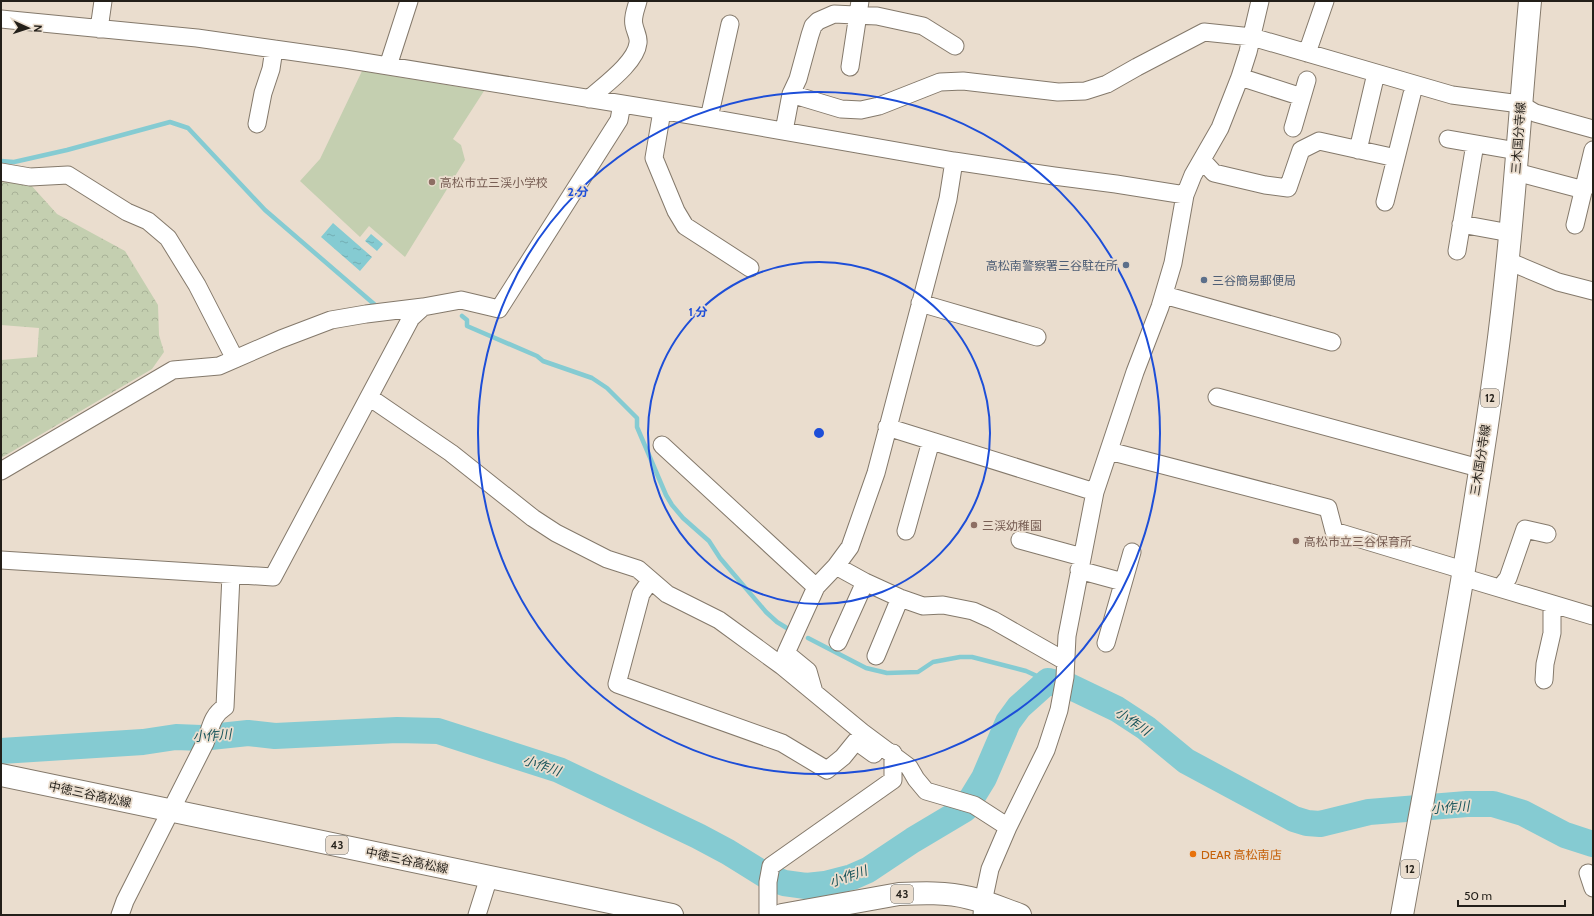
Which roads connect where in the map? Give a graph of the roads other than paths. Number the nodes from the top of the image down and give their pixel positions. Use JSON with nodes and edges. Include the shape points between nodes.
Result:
{"nodes":[{"id":1,"x":103,"y":1,"type":"edge"},
{"id":2,"x":409,"y":1,"type":"edge"},
{"id":3,"x":638,"y":1,"type":"edge"},
{"id":4,"x":1260,"y":1,"type":"edge"},
{"id":5,"x":1325,"y":1,"type":"edge"},
{"id":6,"x":1530,"y":1,"type":"edge"},
{"id":7,"x":858,"y":8,"type":"edge"},
{"id":8,"x":1,"y":19,"type":"edge"},
{"id":9,"x":730,"y":24,"type":"dead end"},
{"id":10,"x":99,"y":29,"type":"junction"},
{"id":11,"x":1252,"y":37,"type":"junction"},
{"id":12,"x":955,"y":46,"type":"dead end"},
{"id":13,"x":274,"y":49,"type":"junction"},
{"id":14,"x":1307,"y":53,"type":"junction"},
{"id":15,"x":388,"y":66,"type":"junction"},
{"id":16,"x":850,"y":67,"type":"dead end"},
{"id":17,"x":1240,"y":77,"type":"junction"},
{"id":18,"x":1307,"y":80,"type":"dead end"},
{"id":19,"x":1374,"y":82,"type":"dead end"},
{"id":20,"x":791,"y":94,"type":"junction"},
{"id":21,"x":1412,"y":94,"type":"dead end"},
{"id":22,"x":1302,"y":97,"type":"junction"},
{"id":23,"x":589,"y":99,"type":"junction"},
{"id":24,"x":622,"y":104,"type":"junction"},
{"id":25,"x":1520,"y":104,"type":"junction"},
{"id":26,"x":662,"y":111,"type":"junction"},
{"id":27,"x":709,"y":118,"type":"junction"},
{"id":28,"x":257,"y":124,"type":"dead end"},
{"id":29,"x":1293,"y":128,"type":"dead end"},
{"id":30,"x":1593,"y":129,"type":"edge"},
{"id":31,"x":784,"y":131,"type":"junction"},
{"id":32,"x":1448,"y":139,"type":"dead end"},
{"id":33,"x":1475,"y":144,"type":"junction"},
{"id":34,"x":1358,"y":150,"type":"junction"},
{"id":35,"x":1593,"y":150,"type":"edge"},
{"id":36,"x":1396,"y":158,"type":"junction"},
{"id":37,"x":1202,"y":160,"type":"junction"},
{"id":38,"x":954,"y":161,"type":"junction"},
{"id":39,"x":1516,"y":161,"type":"junction"},
{"id":40,"x":1,"y":172,"type":"edge"},
{"id":41,"x":1584,"y":190,"type":"junction"},
{"id":42,"x":1185,"y":195,"type":"junction"},
{"id":43,"x":1385,"y":202,"type":"dead end"},
{"id":44,"x":1461,"y":224,"type":"junction"},
{"id":45,"x":1575,"y":224,"type":"dead end"},
{"id":46,"x":1510,"y":233,"type":"junction"},
{"id":47,"x":1457,"y":251,"type":"dead end"},
{"id":48,"x":1508,"y":260,"type":"junction"},
{"id":49,"x":750,"y":268,"type":"dead end"},
{"id":50,"x":1593,"y":291,"type":"edge"},
{"id":51,"x":1164,"y":295,"type":"junction"},
{"id":52,"x":920,"y":303,"type":"junction"},
{"id":53,"x":423,"y":307,"type":"junction"},
{"id":54,"x":1037,"y":337,"type":"dead end"},
{"id":55,"x":1332,"y":342,"type":"dead end"},
{"id":56,"x":235,"y":358,"type":"junction"},
{"id":57,"x":369,"y":397,"type":"junction"},
{"id":58,"x":1217,"y":397,"type":"dead end"},
{"id":59,"x":887,"y":427,"type":"junction"},
{"id":60,"x":931,"y":441,"type":"junction"},
{"id":61,"x":662,"y":445,"type":"dead end"},
{"id":62,"x":1109,"y":451,"type":"junction"},
{"id":63,"x":1479,"y":468,"type":"junction"},
{"id":64,"x":1,"y":471,"type":"edge"},
{"id":65,"x":1095,"y":492,"type":"junction"},
{"id":66,"x":906,"y":531,"type":"dead end"},
{"id":67,"x":1547,"y":534,"type":"dead end"},
{"id":68,"x":1020,"y":540,"type":"dead end"},
{"id":69,"x":1132,"y":552,"type":"dead end"},
{"id":70,"x":1,"y":560,"type":"edge"},
{"id":71,"x":1080,"y":564,"type":"junction"},
{"id":72,"x":836,"y":566,"type":"junction"},
{"id":73,"x":1463,"y":573,"type":"junction"},
{"id":74,"x":231,"y":575,"type":"junction"},
{"id":75,"x":650,"y":581,"type":"junction"},
{"id":76,"x":865,"y":582,"type":"junction"},
{"id":77,"x":1123,"y":582,"type":"junction"},
{"id":78,"x":816,"y":587,"type":"junction"},
{"id":79,"x":1500,"y":588,"type":"junction"},
{"id":80,"x":900,"y":598,"type":"junction"},
{"id":81,"x":1552,"y":604,"type":"junction"},
{"id":82,"x":1593,"y":616,"type":"edge"},
{"id":83,"x":838,"y":642,"type":"dead end"},
{"id":84,"x":1106,"y":643,"type":"dead end"},
{"id":85,"x":876,"y":656,"type":"dead end"},
{"id":86,"x":1064,"y":677,"type":"junction"},
{"id":87,"x":1544,"y":680,"type":"dead end"},
{"id":88,"x":814,"y":692,"type":"junction"},
{"id":89,"x":893,"y":754,"type":"junction"},
{"id":90,"x":1,"y":775,"type":"edge"},
{"id":91,"x":171,"y":810,"type":"junction"},
{"id":92,"x":1008,"y":827,"type":"junction"},
{"id":93,"x":489,"y":877,"type":"junction"},
{"id":94,"x":982,"y":909,"type":"edge"},
{"id":95,"x":815,"y":912,"type":"edge"},
{"id":96,"x":120,"y":915,"type":"edge"},
{"id":97,"x":477,"y":915,"type":"edge"},
{"id":98,"x":672,"y":915,"type":"edge"},
{"id":99,"x":768,"y":915,"type":"edge"},
{"id":100,"x":782,"y":915,"type":"edge"},
{"id":101,"x":1020,"y":915,"type":"edge"},
{"id":102,"x":1402,"y":915,"type":"edge"}],
"edges":[{"from":1,"to":10,"type":"street"},
{"from":2,"to":15,"type":"street"},
{"from":3,"to":23,"type":"street","via":[[634,13],[638,38],[635,53],[628,63]]},
{"from":4,"to":11,"type":"street"},
{"from":5,"to":14,"type":"street"},
{"from":6,"to":25,"type":"main road","name":"三木国分寺線","number":"12"},
{"from":7,"to":12,"type":"street","via":[[877,16],[923,26]]},
{"from":7,"to":16,"type":"street"},
{"from":7,"to":20,"type":"street","via":[[834,14],[813,26],[798,79]]},
{"from":8,"to":10,"type":"street"},
{"from":9,"to":27,"type":"street"},
{"from":10,"to":13,"type":"street","via":[[197,38]]},
{"from":11,"to":14,"type":"street"},
{"from":11,"to":17,"type":"street"},
{"from":11,"to":20,"type":"street","via":[[1204,32],[1107,84],[1085,90],[1058,92],[963,81],[940,82],[879,106],[861,110],[841,109]]},
{"from":13,"to":15,"type":"street"},
{"from":13,"to":28,"type":"street","via":[[272,69],[263,93]]},
{"from":14,"to":25,"type":"street","via":[[1452,95]]},
{"from":15,"to":23,"type":"street"},
{"from":17,"to":22,"type":"street"},
{"from":17,"to":37,"type":"street","via":[[1220,128]]},
{"from":18,"to":22,"type":"street"},
{"from":19,"to":34,"type":"street"},
{"from":20,"to":31,"type":"street"},
{"from":21,"to":36,"type":"street"},
{"from":22,"to":29,"type":"street"},
{"from":23,"to":24,"type":"street"},
{"from":24,"to":26,"type":"street"},
{"from":24,"to":53,"type":"street","via":[[619,120],[499,309],[461,300]]},
{"from":25,"to":30,"type":"street","via":[[1535,113]]},
{"from":25,"to":39,"type":"main road","name":"三木国分寺線","number":"12"},
{"from":26,"to":27,"type":"street"},
{"from":26,"to":49,"type":"street","via":[[654,158],[684,226]]},
{"from":27,"to":31,"type":"street"},
{"from":31,"to":38,"type":"street"},
{"from":32,"to":33,"type":"street"},
{"from":33,"to":39,"type":"street"},
{"from":33,"to":44,"type":"street"},
{"from":34,"to":36,"type":"street"},
{"from":34,"to":37,"type":"street","via":[[1319,140],[1301,150],[1288,188],[1265,186],[1214,173]]},
{"from":35,"to":41,"type":"street"},
{"from":36,"to":43,"type":"street"},
{"from":37,"to":42,"type":"street"},
{"from":38,"to":42,"type":"street"},
{"from":38,"to":52,"type":"street","via":[[948,199]]},
{"from":39,"to":41,"type":"street"},
{"from":39,"to":46,"type":"main road","name":"三木国分寺線","number":"12"},
{"from":40,"to":56,"type":"street","via":[[30,177],[68,175],[127,212],[148,221],[168,238],[197,285]]},
{"from":41,"to":45,"type":"street"},
{"from":42,"to":51,"type":"street","via":[[1173,263]]},
{"from":44,"to":46,"type":"street"},
{"from":44,"to":47,"type":"street"},
{"from":46,"to":48,"type":"main road","name":"三木国分寺線","number":"12"},
{"from":48,"to":50,"type":"street","via":[[1558,282]]},
{"from":48,"to":63,"type":"main road","name":"三木国分寺線","number":"12","via":[[1496,362]]},
{"from":51,"to":55,"type":"street"},
{"from":51,"to":62,"type":"street"},
{"from":52,"to":54,"type":"street"},
{"from":52,"to":59,"type":"street"},
{"from":53,"to":56,"type":"street","via":[[331,320]]},
{"from":53,"to":57,"type":"street","via":[[411,318]]},
{"from":56,"to":64,"type":"street","via":[[219,366],[173,370]]},
{"from":57,"to":74,"type":"street","via":[[273,577]]},
{"from":57,"to":75,"type":"street","via":[[451,453],[533,518],[607,559],[638,569]]},
{"from":58,"to":63,"type":"street"},
{"from":59,"to":60,"type":"street"},
{"from":59,"to":72,"type":"street","via":[[876,473],[850,547]]},
{"from":60,"to":65,"type":"street"},
{"from":60,"to":66,"type":"street"},
{"from":61,"to":78,"type":"street"},
{"from":62,"to":65,"type":"street"},
{"from":62,"to":73,"type":"street","via":[[1328,508],[1334,531]]},
{"from":63,"to":73,"type":"main road","name":"三木国分寺線","number":"12"},
{"from":65,"to":71,"type":"street"},
{"from":67,"to":79,"type":"street","via":[[1525,528],[1508,578]]},
{"from":68,"to":71,"type":"street"},
{"from":69,"to":77,"type":"street"},
{"from":70,"to":74,"type":"street"},
{"from":71,"to":77,"type":"street"},
{"from":71,"to":86,"type":"street","via":[[1067,636]]},
{"from":72,"to":76,"type":"street"},
{"from":72,"to":78,"type":"street"},
{"from":73,"to":79,"type":"street"},
{"from":73,"to":102,"type":"main road","name":"三木国分寺線","number":"12"},
{"from":74,"to":91,"type":"street","via":[[225,707],[213,718],[205,743]]},
{"from":75,"to":88,"type":"street","via":[[667,594],[719,620]]},
{"from":75,"to":89,"type":"street","via":[[641,594],[617,684],[782,743],[827,770],[844,757],[856,741],[887,762]]},
{"from":76,"to":80,"type":"street"},
{"from":76,"to":83,"type":"street"},
{"from":77,"to":84,"type":"street"},
{"from":78,"to":88,"type":"street","via":[[786,653],[808,671]]},
{"from":79,"to":81,"type":"street"},
{"from":80,"to":85,"type":"street"},
{"from":80,"to":86,"type":"street","via":[[923,606],[943,605],[973,611],[993,620]]},
{"from":81,"to":82,"type":"street"},
{"from":81,"to":87,"type":"street","via":[[1552,633]]},
{"from":86,"to":92,"type":"street","via":[[1055,724],[1046,750]]},
{"from":88,"to":89,"type":"street"},
{"from":89,"to":92,"type":"street","via":[[909,766],[926,791],[966,803]]},
{"from":89,"to":99,"type":"street","via":[[893,780],[769,874]]},
{"from":90,"to":91,"type":"main road","name":"中徳三谷高松線","number":"43"},
{"from":91,"to":93,"type":"main road","name":"中徳三谷高松線","number":"43"},
{"from":91,"to":96,"type":"street"},
{"from":92,"to":94,"type":"street","via":[[990,869]]},
{"from":93,"to":97,"type":"street"},
{"from":93,"to":98,"type":"main road","name":"中徳三谷高松線","number":"43"},
{"from":94,"to":95,"type":"main road","number":"43","via":[[970,898],[938,893],[899,894]]},
{"from":94,"to":101,"type":"main road","number":"43"},
{"from":95,"to":100,"type":"main road","number":"43"}]}
